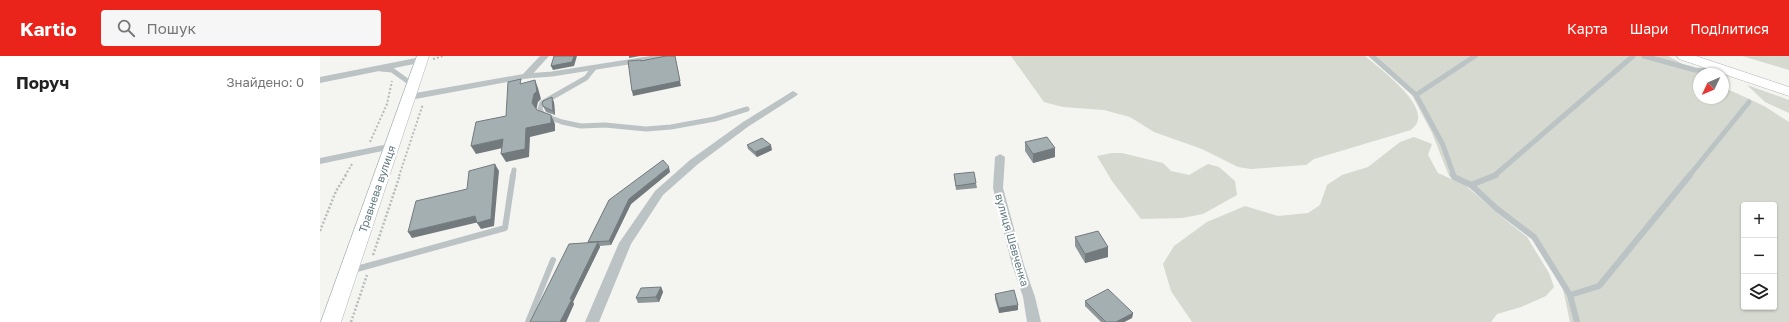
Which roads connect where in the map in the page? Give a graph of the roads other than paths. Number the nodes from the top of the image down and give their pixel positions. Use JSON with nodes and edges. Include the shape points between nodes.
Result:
{"nodes":[{"id":1,"x":545,"y":56,"type":"edge"},
{"id":2,"x":666,"y":56,"type":"edge"},
{"id":3,"x":1372,"y":56,"type":"edge"},
{"id":4,"x":1474,"y":56,"type":"edge"},
{"id":5,"x":1633,"y":56,"type":"edge"},
{"id":6,"x":1644,"y":56,"type":"edge"},
{"id":7,"x":1683,"y":56,"type":"edge"},
{"id":8,"x":422,"y":58,"type":"edge"},
{"id":9,"x":393,"y":64,"type":"edge"},
{"id":10,"x":594,"y":68,"type":"junction"},
{"id":11,"x":1693,"y":68,"type":"edge"},
{"id":12,"x":1719,"y":68,"type":"edge"},
{"id":13,"x":1729,"y":71,"type":"edge"},
{"id":14,"x":526,"y":76,"type":"junction"},
{"id":15,"x":320,"y":80,"type":"edge"},
{"id":16,"x":412,"y":91,"type":"junction"},
{"id":17,"x":1789,"y":92,"type":"edge"},
{"id":18,"x":793,"y":94,"type":"dead end"},
{"id":19,"x":1416,"y":95,"type":"junction"},
{"id":20,"x":1749,"y":102,"type":"dead end"},
{"id":21,"x":747,"y":109,"type":"dead end"},
{"id":22,"x":393,"y":146,"type":"junction"},
{"id":23,"x":1000,"y":157,"type":"dead end"},
{"id":24,"x":320,"y":161,"type":"edge"},
{"id":25,"x":514,"y":170,"type":"dead end"},
{"id":26,"x":1471,"y":185,"type":"junction"},
{"id":27,"x":553,"y":260,"type":"dead end"},
{"id":28,"x":349,"y":271,"type":"junction"},
{"id":29,"x":1570,"y":295,"type":"junction"},
{"id":30,"x":331,"y":322,"type":"edge"},
{"id":31,"x":528,"y":322,"type":"edge"},
{"id":32,"x":592,"y":322,"type":"edge"},
{"id":33,"x":1034,"y":322,"type":"edge"},
{"id":34,"x":1577,"y":322,"type":"edge"}],
"edges":[{"from":1,"to":14,"type":"street"},
{"from":2,"to":10,"type":"lane"},
{"from":3,"to":19,"type":"lane"},
{"from":4,"to":19,"type":"lane"},
{"from":5,"to":26,"type":"lane","via":[[1494,176]]},
{"from":6,"to":11,"type":"lane"},
{"from":7,"to":12,"type":"street"},
{"from":8,"to":9,"type":"street"},
{"from":8,"to":16,"type":"street","name":"Травнева вулиця"},
{"from":9,"to":15,"type":"street"},
{"from":9,"to":16,"type":"lane"},
{"from":10,"to":14,"type":"lane"},
{"from":10,"to":21,"type":"lane","via":[[586,78],[542,103],[542,115],[581,126],[605,125],[646,129],[715,119]]},
{"from":13,"to":17,"type":"street"},
{"from":14,"to":16,"type":"street","via":[[427,94]]},
{"from":16,"to":22,"type":"street","name":"Травнева вулиця"},
{"from":18,"to":32,"type":"street","via":[[694,162],[659,193],[625,243]]},
{"from":19,"to":26,"type":"lane","via":[[1443,145],[1454,177]]},
{"from":20,"to":29,"type":"lane","via":[[1599,286]]},
{"from":22,"to":24,"type":"street"},
{"from":22,"to":28,"type":"street","name":"Травнева вулиця"},
{"from":23,"to":33,"type":"street","name":"вулиця Шевченка","via":[[998,188]]},
{"from":25,"to":28,"type":"lane","via":[[505,228]]},
{"from":26,"to":29,"type":"lane","via":[[1497,210],[1534,237]]},
{"from":27,"to":31,"type":"lane"},
{"from":28,"to":30,"type":"street","name":"Травнева вулиця"},
{"from":29,"to":34,"type":"lane"}]}
